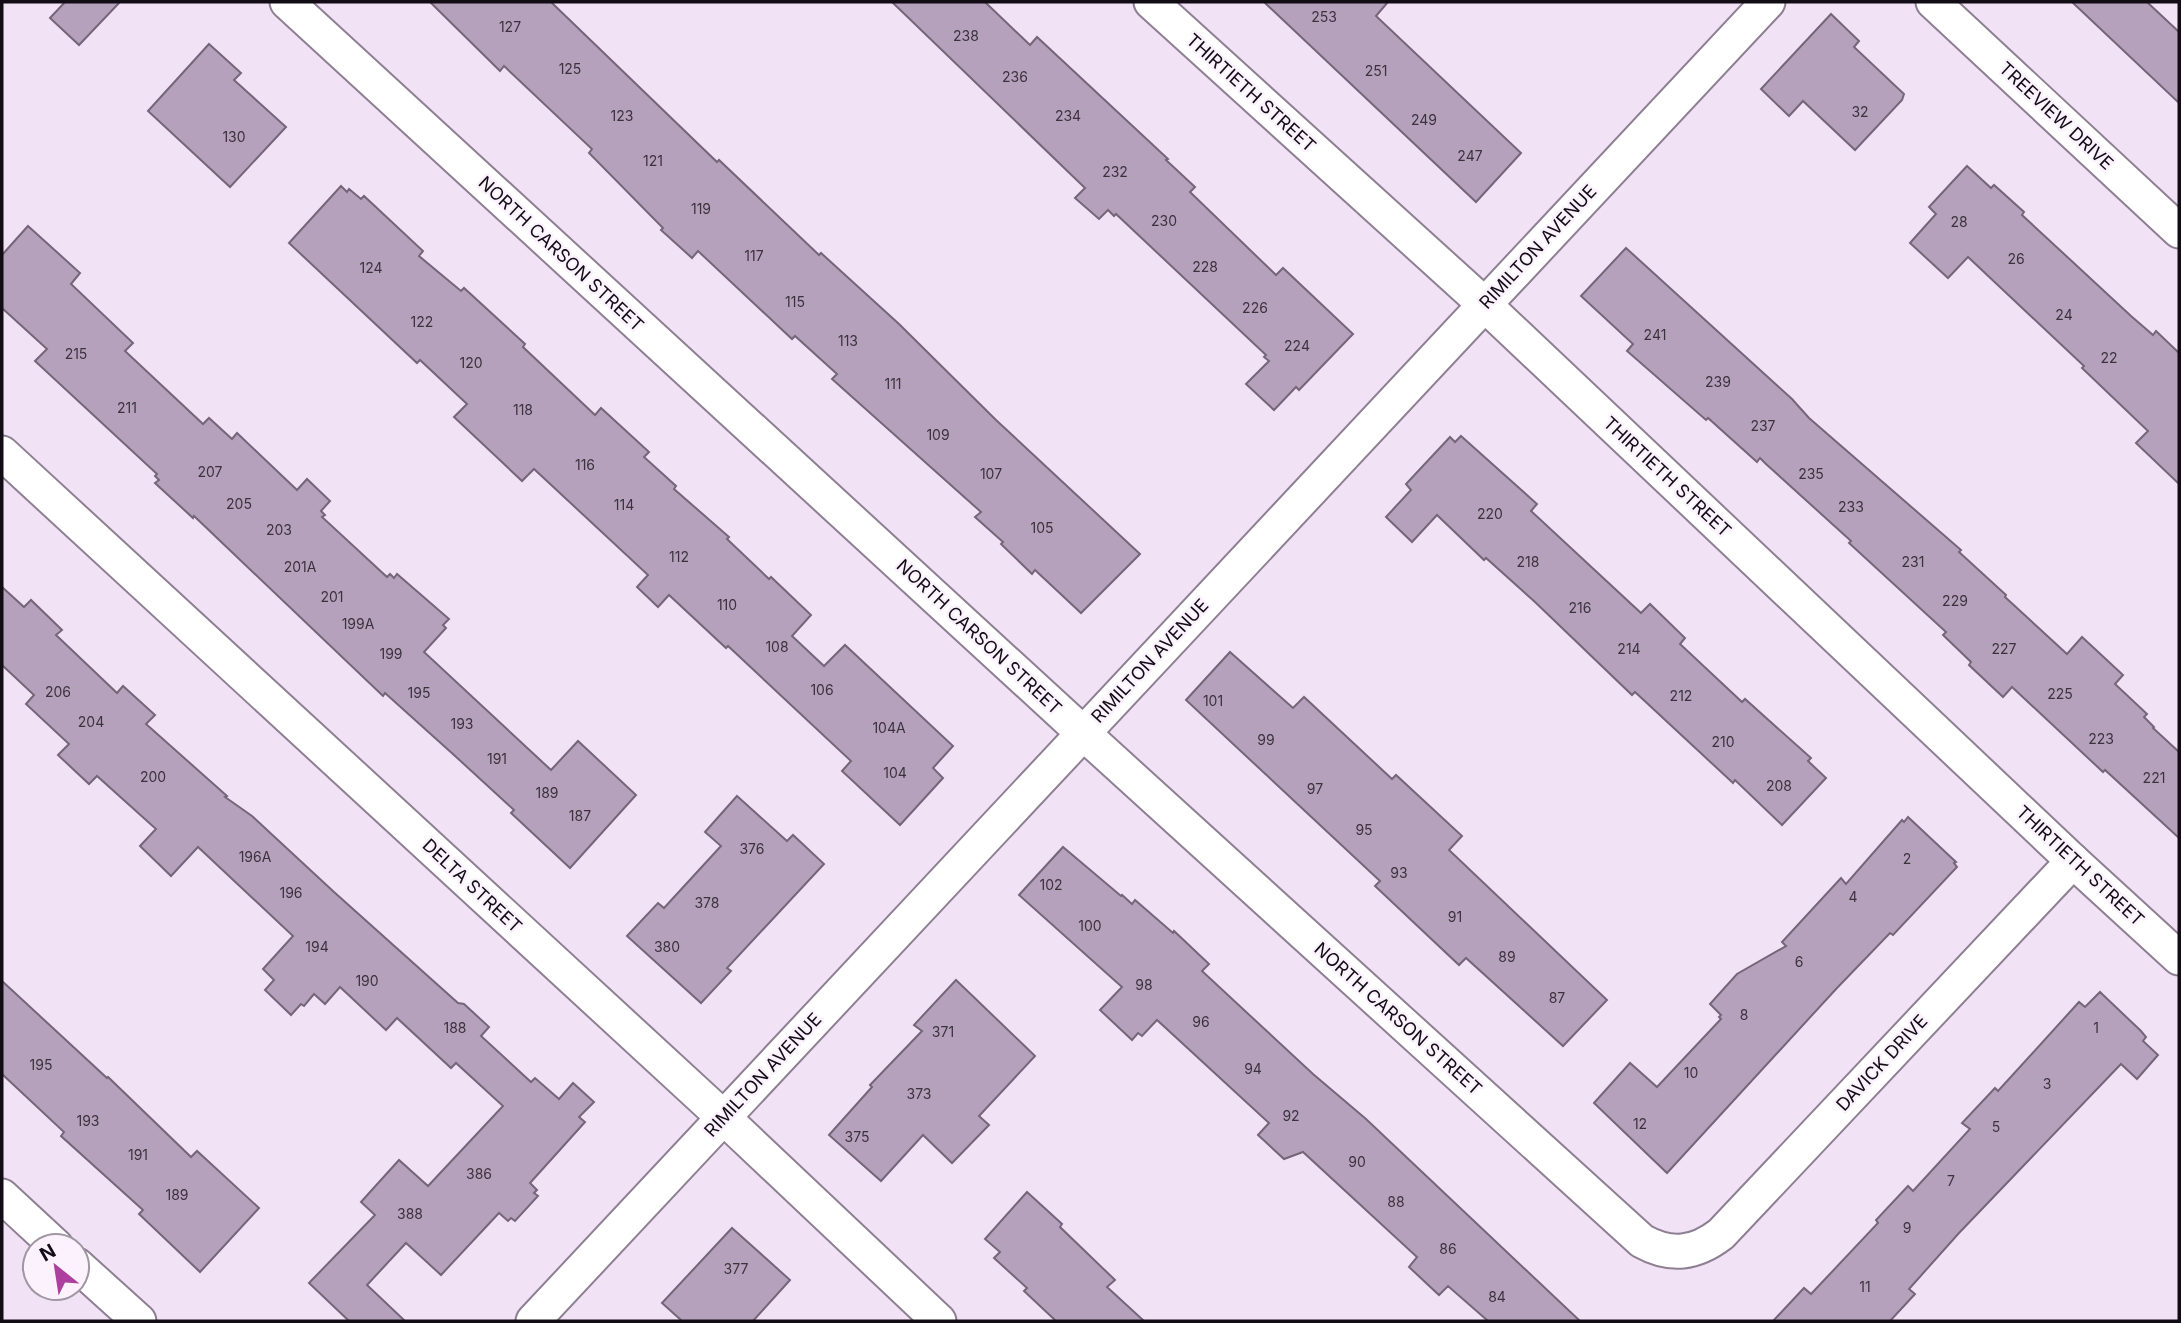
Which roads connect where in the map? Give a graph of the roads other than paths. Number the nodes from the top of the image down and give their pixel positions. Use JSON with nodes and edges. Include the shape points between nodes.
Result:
{"nodes":[{"id":1,"x":287,"y":2,"type":"edge"},
{"id":2,"x":1151,"y":2,"type":"edge"},
{"id":3,"x":1768,"y":2,"type":"edge"},
{"id":4,"x":1933,"y":2,"type":"edge"},
{"id":5,"x":2179,"y":231,"type":"edge"},
{"id":6,"x":1484,"y":304,"type":"junction"},
{"id":7,"x":2,"y":453,"type":"edge"},
{"id":8,"x":1083,"y":733,"type":"junction"},
{"id":9,"x":2073,"y":861,"type":"junction"},
{"id":10,"x":2179,"y":958,"type":"edge"},
{"id":11,"x":724,"y":1118,"type":"junction"},
{"id":12,"x":2,"y":1196,"type":"edge"},
{"id":13,"x":41,"y":1232,"type":"edge"},
{"id":14,"x":1682,"y":1253,"type":"joint"},
{"id":15,"x":91,"y":1278,"type":"edge"},
{"id":16,"x":139,"y":1321,"type":"edge"},
{"id":17,"x":533,"y":1321,"type":"edge"},
{"id":18,"x":939,"y":1321,"type":"edge"}],
"edges":[{"from":1,"to":8,"type":"street","name":"NORTH CARSON STREET"},
{"from":2,"to":6,"type":"street","name":"THIRTIETH STREET"},
{"from":3,"to":6,"type":"street","name":"RIMILTON AVENUE"},
{"from":4,"to":5,"type":"street","name":"TREEVIEW DRIVE"},
{"from":6,"to":8,"type":"street","name":"RIMILTON AVENUE"},
{"from":6,"to":9,"type":"street","name":"THIRTIETH STREET"},
{"from":7,"to":11,"type":"street","name":"DELTA STREET"},
{"from":8,"to":11,"type":"street","name":"RIMILTON AVENUE"},
{"from":8,"to":14,"type":"street","name":"NORTH CARSON STREET","via":[[1642,1241]]},
{"from":9,"to":10,"type":"street","name":"THIRTIETH STREET"},
{"from":9,"to":14,"type":"street","name":"DAVICK DRIVE","via":[[1721,1234]]},
{"from":11,"to":17,"type":"street","name":"RIMILTON AVENUE"},
{"from":11,"to":18,"type":"street","name":"DELTA STREET"},
{"from":12,"to":13,"type":"street"},
{"from":15,"to":16,"type":"street"}]}
